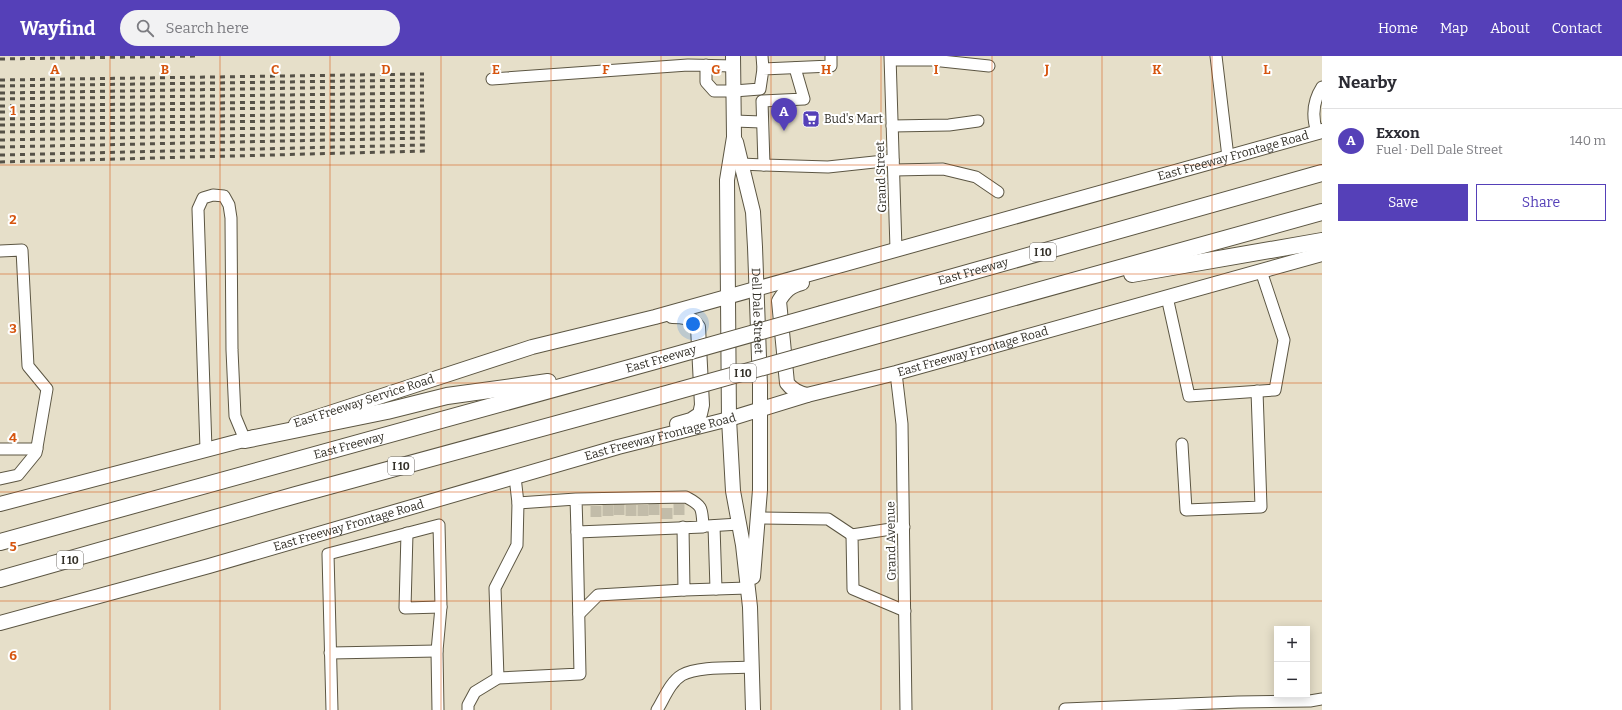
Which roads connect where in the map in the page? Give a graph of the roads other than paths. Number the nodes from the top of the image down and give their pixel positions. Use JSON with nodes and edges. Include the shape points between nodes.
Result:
{"nodes":[{"id":1,"x":762,"y":56,"type":"edge"},
{"id":2,"x":831,"y":56,"type":"edge"},
{"id":3,"x":1216,"y":56,"type":"edge"},
{"id":4,"x":891,"y":58,"type":"edge"},
{"id":5,"x":734,"y":61,"type":"edge"},
{"id":6,"x":706,"y":65,"type":"junction"},
{"id":7,"x":989,"y":66,"type":"dead end"},
{"id":8,"x":795,"y":68,"type":"junction"},
{"id":9,"x":764,"y":69,"type":"junction"},
{"id":10,"x":492,"y":80,"type":"dead end"},
{"id":11,"x":1322,"y":87,"type":"edge"},
{"id":12,"x":734,"y":91,"type":"junction"},
{"id":13,"x":734,"y":121,"type":"junction"},
{"id":14,"x":978,"y":121,"type":"dead end"},
{"id":15,"x":762,"y":122,"type":"junction"},
{"id":16,"x":892,"y":126,"type":"junction"},
{"id":17,"x":1319,"y":132,"type":"edge"},
{"id":18,"x":734,"y":137,"type":"junction"},
{"id":19,"x":1228,"y":157,"type":"junction"},
{"id":20,"x":741,"y":164,"type":"junction"},
{"id":21,"x":764,"y":165,"type":"junction"},
{"id":22,"x":894,"y":165,"type":"junction"},
{"id":23,"x":1322,"y":173,"type":"edge"},
{"id":24,"x":998,"y":192,"type":"dead end"},
{"id":25,"x":1322,"y":212,"type":"edge"},
{"id":26,"x":1322,"y":241,"type":"edge"},
{"id":27,"x":896,"y":249,"type":"junction"},
{"id":28,"x":0,"y":251,"type":"edge"},
{"id":29,"x":1322,"y":254,"type":"edge"},
{"id":30,"x":871,"y":257,"type":"junction"},
{"id":31,"x":1261,"y":271,"type":"junction"},
{"id":32,"x":756,"y":289,"type":"junction"},
{"id":33,"x":1020,"y":296,"type":"junction"},
{"id":34,"x":728,"y":297,"type":"junction"},
{"id":35,"x":1167,"y":297,"type":"junction"},
{"id":36,"x":655,"y":317,"type":"junction"},
{"id":37,"x":615,"y":372,"type":"junction"},
{"id":38,"x":896,"y":373,"type":"junction"},
{"id":39,"x":1257,"y":391,"type":"junction"},
{"id":40,"x":807,"y":395,"type":"junction"},
{"id":41,"x":759,"y":410,"type":"junction"},
{"id":42,"x":729,"y":419,"type":"junction"},
{"id":43,"x":245,"y":440,"type":"junction"},
{"id":44,"x":0,"y":443,"type":"edge"},
{"id":45,"x":1182,"y":444,"type":"dead end"},
{"id":46,"x":618,"y":448,"type":"junction"},
{"id":47,"x":5,"y":449,"type":"edge"},
{"id":48,"x":37,"y":449,"type":"junction"},
{"id":49,"x":206,"y":449,"type":"junction"},
{"id":50,"x":515,"y":477,"type":"junction"},
{"id":51,"x":0,"y":479,"type":"edge"},
{"id":52,"x":576,"y":499,"type":"junction"},
{"id":53,"x":518,"y":503,"type":"junction"},
{"id":54,"x":0,"y":504,"type":"edge"},
{"id":55,"x":757,"y":518,"type":"junction"},
{"id":56,"x":740,"y":524,"type":"junction"},
{"id":57,"x":680,"y":525,"type":"junction"},
{"id":58,"x":714,"y":526,"type":"junction"},
{"id":59,"x":703,"y":527,"type":"junction"},
{"id":60,"x":904,"y":527,"type":"junction"},
{"id":61,"x":577,"y":532,"type":"junction"},
{"id":62,"x":408,"y":533,"type":"junction"},
{"id":63,"x":852,"y":535,"type":"junction"},
{"id":64,"x":140,"y":540,"type":"junction"},
{"id":65,"x":0,"y":542,"type":"edge"},
{"id":66,"x":0,"y":580,"type":"edge"},
{"id":67,"x":0,"y":586,"type":"edge"},
{"id":68,"x":748,"y":588,"type":"junction"},
{"id":69,"x":716,"y":589,"type":"junction"},
{"id":70,"x":684,"y":590,"type":"junction"},
{"id":71,"x":441,"y":607,"type":"junction"},
{"id":72,"x":750,"y":607,"type":"junction"},
{"id":73,"x":905,"y":611,"type":"junction"},
{"id":74,"x":579,"y":614,"type":"junction"},
{"id":75,"x":0,"y":623,"type":"edge"},
{"id":76,"x":437,"y":651,"type":"junction"},
{"id":77,"x":330,"y":653,"type":"junction"},
{"id":78,"x":752,"y":667,"type":"junction"},
{"id":79,"x":498,"y":678,"type":"junction"},
{"id":80,"x":1322,"y":699,"type":"edge"},
{"id":81,"x":1238,"y":706,"type":"edge"},
{"id":82,"x":332,"y":710,"type":"edge"},
{"id":83,"x":438,"y":710,"type":"edge"},
{"id":84,"x":468,"y":710,"type":"edge"},
{"id":85,"x":657,"y":710,"type":"edge"},
{"id":86,"x":753,"y":710,"type":"edge"},
{"id":87,"x":906,"y":710,"type":"edge"},
{"id":88,"x":1064,"y":710,"type":"edge"}],
"edges":[{"from":1,"to":9,"type":"street"},
{"from":2,"to":8,"type":"street","via":[[831,66]]},
{"from":3,"to":19,"type":"street"},
{"from":4,"to":7,"type":"street"},
{"from":4,"to":16,"type":"street","name":"Grand Street"},
{"from":5,"to":6,"type":"street"},
{"from":5,"to":12,"type":"main road","name":"Dell Dale Street"},
{"from":6,"to":10,"type":"street"},
{"from":6,"to":12,"type":"street","via":[[706,82],[714,90]]},
{"from":8,"to":9,"type":"street"},
{"from":8,"to":15,"type":"street","via":[[804,99],[762,101]]},
{"from":9,"to":12,"type":"street","via":[[760,89]]},
{"from":11,"to":17,"type":"street","via":[[1316,95],[1313,120]]},
{"from":12,"to":13,"type":"main road","name":"Dell Dale Street"},
{"from":13,"to":15,"type":"street"},
{"from":13,"to":18,"type":"main road","name":"Dell Dale Street"},
{"from":14,"to":16,"type":"street","via":[[949,125]]},
{"from":15,"to":21,"type":"street"},
{"from":16,"to":22,"type":"street","name":"Grand Street"},
{"from":17,"to":19,"type":"main road","name":"East Freeway Frontage Road"},
{"from":18,"to":20,"type":"main road","name":"Dell Dale Street"},
{"from":18,"to":34,"type":"main road","name":"Dell Dale Street","via":[[727,180]]},
{"from":19,"to":27,"type":"main road","name":"East Freeway Frontage Road"},
{"from":20,"to":21,"type":"street"},
{"from":20,"to":32,"type":"main road","name":"Dell Dale Street","via":[[753,212]]},
{"from":21,"to":22,"type":"street"},
{"from":22,"to":24,"type":"street","via":[[944,170],[976,177]]},
{"from":22,"to":27,"type":"street","name":"Grand Street"},
{"from":23,"to":37,"type":"highway","name":"East Freeway","number":"I 10","bridge":true},
{"from":25,"to":33,"type":"highway","number":"I 10"},
{"from":26,"to":33,"type":"highway"},
{"from":27,"to":30,"type":"main road","name":"East Freeway Frontage Road"},
{"from":28,"to":48,"type":"street","via":[[22,250],[28,366],[47,389]]},
{"from":29,"to":31,"type":"main road","name":"East Freeway Frontage Road"},
{"from":30,"to":32,"type":"main road","name":"East Freeway Frontage Road"},
{"from":30,"to":40,"type":"main road","via":[[854,268],[794,285],[784,292],[779,301],[787,383],[790,388]]},
{"from":31,"to":35,"type":"main road","name":"East Freeway Frontage Road"},
{"from":31,"to":39,"type":"street","via":[[1284,340],[1275,390]]},
{"from":32,"to":34,"type":"main road","name":"East Freeway Frontage Road"},
{"from":32,"to":41,"type":"main road","name":"Dell Dale Street"},
{"from":33,"to":64,"type":"highway","number":"I 10","bridge":true},
{"from":34,"to":36,"type":"main road","name":"East Freeway Service Road"},
{"from":34,"to":42,"type":"main road","name":"Dell Dale Street"},
{"from":35,"to":38,"type":"main road","name":"East Freeway Frontage Road"},
{"from":35,"to":39,"type":"street","via":[[1189,396]]},
{"from":36,"to":43,"type":"main road","name":"East Freeway Service Road","via":[[532,348]]},
{"from":36,"to":46,"type":"main road","via":[[684,316],[694,321],[698,327],[702,404],[700,414],[692,420],[632,440]]},
{"from":37,"to":43,"type":"highway","via":[[448,396]]},
{"from":37,"to":65,"type":"highway","name":"East Freeway","number":"I 10"},
{"from":38,"to":40,"type":"main road","name":"East Freeway Frontage Road"},
{"from":38,"to":60,"type":"street","name":"Grand Avenue","via":[[902,424]]},
{"from":39,"to":45,"type":"street","via":[[1261,507],[1186,510]]},
{"from":40,"to":41,"type":"main road","name":"East Freeway Frontage Road"},
{"from":41,"to":42,"type":"main road","name":"East Freeway Frontage Road"},
{"from":41,"to":55,"type":"main road","name":"Dell Dale Street","via":[[760,490]]},
{"from":42,"to":46,"type":"main road","name":"East Freeway Frontage Road"},
{"from":42,"to":56,"type":"main road","name":"Dell Dale Street","via":[[733,491]]},
{"from":43,"to":49,"type":"main road","name":"East Freeway Service Road"},
{"from":43,"to":49,"type":"street","via":[[235,416],[232,218],[224,196],[212,195],[203,198],[198,209]]},
{"from":44,"to":47,"type":"street"},
{"from":46,"to":50,"type":"main road","name":"East Freeway Frontage Road"},
{"from":47,"to":48,"type":"street"},
{"from":48,"to":51,"type":"street","via":[[18,475]]},
{"from":49,"to":54,"type":"main road","name":"East Freeway Service Road"},
{"from":50,"to":53,"type":"street"},
{"from":50,"to":75,"type":"main road","name":"East Freeway Frontage Road"},
{"from":52,"to":53,"type":"street"},
{"from":52,"to":59,"type":"street","via":[[596,502],[667,501],[686,497],[698,503]]},
{"from":52,"to":61,"type":"street"},
{"from":53,"to":79,"type":"street","via":[[517,545],[495,588]]},
{"from":55,"to":63,"type":"street","via":[[828,519]]},
{"from":55,"to":72,"type":"main road","name":"Dell Dale Street"},
{"from":56,"to":58,"type":"street"},
{"from":56,"to":68,"type":"main road","name":"Dell Dale Street"},
{"from":57,"to":59,"type":"street"},
{"from":57,"to":61,"type":"street","via":[[596,526]]},
{"from":57,"to":70,"type":"street"},
{"from":58,"to":59,"type":"street"},
{"from":58,"to":69,"type":"street"},
{"from":60,"to":63,"type":"street"},
{"from":60,"to":73,"type":"street","name":"Grand Avenue"},
{"from":61,"to":74,"type":"street"},
{"from":62,"to":71,"type":"street","via":[[404,608]]},
{"from":62,"to":71,"type":"street","via":[[439,525]]},
{"from":62,"to":77,"type":"street","via":[[328,554]]},
{"from":63,"to":73,"type":"street","via":[[853,589]]},
{"from":64,"to":66,"type":"highway","number":"I 10"},
{"from":64,"to":67,"type":"highway"},
{"from":68,"to":69,"type":"street"},
{"from":68,"to":72,"type":"main road","name":"Dell Dale Street"},
{"from":69,"to":70,"type":"street"},
{"from":70,"to":74,"type":"street","via":[[598,595]]},
{"from":71,"to":76,"type":"street"},
{"from":72,"to":78,"type":"main road","name":"Dell Dale Street"},
{"from":73,"to":87,"type":"street","name":"Grand Avenue"},
{"from":74,"to":79,"type":"street","via":[[580,674]]},
{"from":76,"to":77,"type":"street"},
{"from":76,"to":83,"type":"street"},
{"from":77,"to":82,"type":"street"},
{"from":78,"to":85,"type":"street","via":[[711,669],[681,675],[670,687]]},
{"from":78,"to":86,"type":"main road","name":"Dell Dale Street"},
{"from":79,"to":84,"type":"street","via":[[476,692],[468,705]]},
{"from":80,"to":81,"type":"street"},
{"from":81,"to":88,"type":"street"}]}
